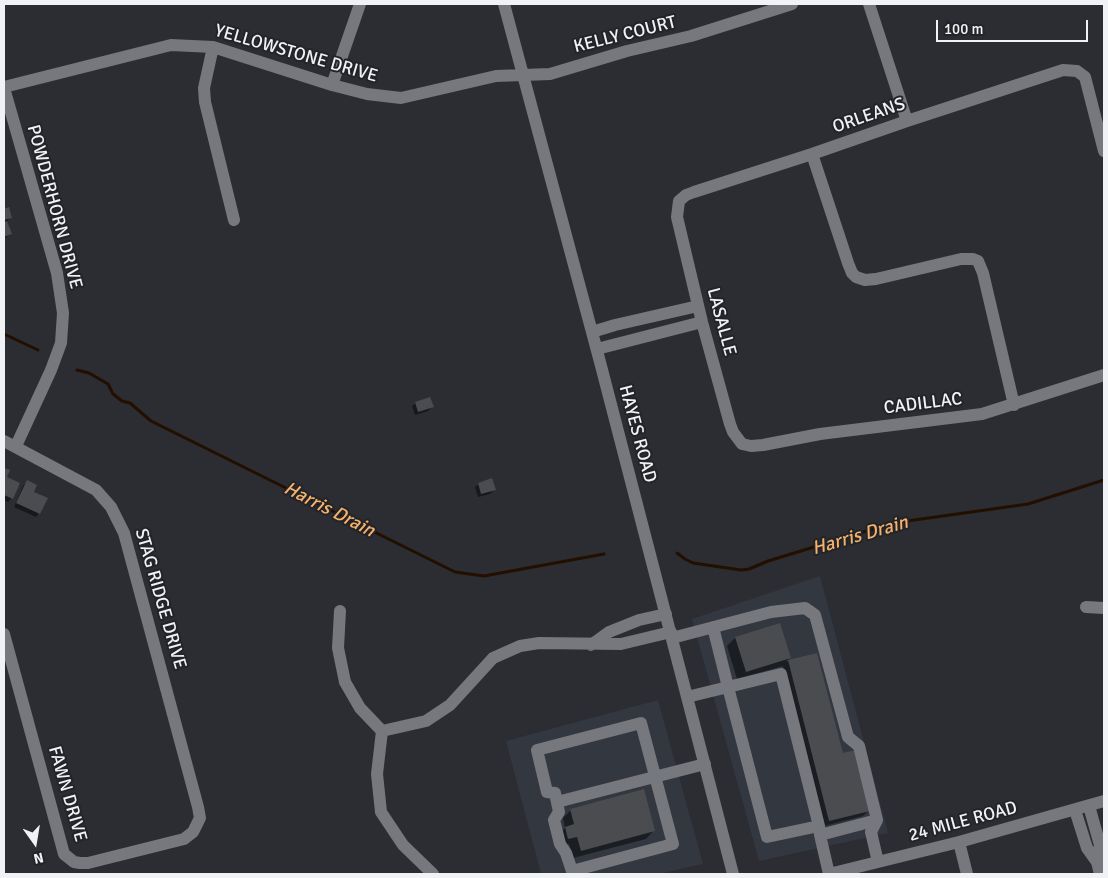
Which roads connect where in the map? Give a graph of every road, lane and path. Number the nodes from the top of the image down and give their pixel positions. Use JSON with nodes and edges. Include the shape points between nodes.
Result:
{"nodes":[{"id":1,"x":360,"y":4,"type":"edge"},
{"id":2,"x":504,"y":4,"type":"edge"},
{"id":3,"x":792,"y":4,"type":"edge"},
{"id":4,"x":869,"y":4,"type":"edge"},
{"id":5,"x":213,"y":47,"type":"junction"},
{"id":6,"x":522,"y":75,"type":"junction"},
{"id":7,"x":332,"y":85,"type":"junction"},
{"id":8,"x":4,"y":88,"type":"edge"},
{"id":9,"x":907,"y":121,"type":"junction"},
{"id":10,"x":1104,"y":152,"type":"edge"},
{"id":11,"x":812,"y":154,"type":"junction"},
{"id":12,"x":678,"y":206,"type":"joint"},
{"id":13,"x":234,"y":220,"type":"dead end"},
{"id":14,"x":698,"y":306,"type":"junction"},
{"id":15,"x":702,"y":322,"type":"junction"},
{"id":16,"x":592,"y":332,"type":"junction"},
{"id":17,"x":597,"y":349,"type":"junction"},
{"id":18,"x":1104,"y":375,"type":"edge"},
{"id":19,"x":1014,"y":405,"type":"junction"},
{"id":20,"x":4,"y":441,"type":"edge"},
{"id":21,"x":742,"y":444,"type":"joint"},
{"id":22,"x":16,"y":446,"type":"junction"},
{"id":23,"x":1086,"y":607,"type":"dead end"},
{"id":24,"x":1104,"y":608,"type":"edge"},
{"id":25,"x":340,"y":611,"type":"dead end"},
{"id":26,"x":666,"y":614,"type":"junction"},
{"id":27,"x":713,"y":627,"type":"junction"},
{"id":28,"x":4,"y":634,"type":"edge"},
{"id":29,"x":672,"y":635,"type":"junction"},
{"id":30,"x":591,"y":645,"type":"junction"},
{"id":31,"x":728,"y":687,"type":"junction"},
{"id":32,"x":687,"y":697,"type":"junction"},
{"id":33,"x":382,"y":731,"type":"junction"},
{"id":34,"x":705,"y":764,"type":"junction"},
{"id":35,"x":656,"y":777,"type":"junction"},
{"id":36,"x":1104,"y":801,"type":"edge"},
{"id":37,"x":557,"y":802,"type":"junction"},
{"id":38,"x":1089,"y":806,"type":"junction"},
{"id":39,"x":1076,"y":810,"type":"junction"},
{"id":40,"x":877,"y":820,"type":"junction"},
{"id":41,"x":198,"y":825,"type":"joint"},
{"id":42,"x":820,"y":831,"type":"junction"},
{"id":43,"x":959,"y":842,"type":"junction"},
{"id":44,"x":878,"y":862,"type":"junction"},
{"id":45,"x":1099,"y":868,"type":"edge"},
{"id":46,"x":573,"y":872,"type":"edge"},
{"id":47,"x":434,"y":874,"type":"edge"},
{"id":48,"x":733,"y":874,"type":"edge"},
{"id":49,"x":829,"y":874,"type":"edge"},
{"id":50,"x":967,"y":874,"type":"edge"}],
"edges":[{"from":1,"to":7,"type":"street"},
{"from":2,"to":6,"type":"street","name":"HAYES ROAD"},
{"from":3,"to":6,"type":"street","name":"KELLY COURT","via":[[691,36],[550,74]]},
{"from":4,"to":9,"type":"street"},
{"from":5,"to":7,"type":"street","name":"YELLOWSTONE DRIVE"},
{"from":5,"to":8,"type":"street","name":"YELLOWSTONE DRIVE","via":[[171,45]]},
{"from":5,"to":13,"type":"street","via":[[204,88],[206,115]]},
{"from":6,"to":7,"type":"street","name":"YELLOWSTONE DRIVE","via":[[496,76],[401,98]]},
{"from":6,"to":16,"type":"street","name":"HAYES ROAD"},
{"from":8,"to":22,"type":"street","name":"POWDERHORN DRIVE","via":[[57,273],[63,313],[61,343]]},
{"from":9,"to":10,"type":"street","name":"ORLEANS","via":[[1070,69],[1085,78],[1088,85]]},
{"from":9,"to":11,"type":"street","name":"ORLEANS"},
{"from":11,"to":12,"type":"street","name":"ORLEANS","via":[[694,192],[682,198]]},
{"from":11,"to":19,"type":"street","via":[[848,263],[856,277],[876,279],[961,259],[978,261]]},
{"from":12,"to":14,"type":"street","name":"LASALLE","via":[[678,226]]},
{"from":14,"to":15,"type":"street","name":"LASALLE"},
{"from":14,"to":16,"type":"street"},
{"from":15,"to":17,"type":"street"},
{"from":15,"to":21,"type":"street","name":"LASALLE","via":[[730,424]]},
{"from":16,"to":17,"type":"street","name":"HAYES ROAD"},
{"from":17,"to":26,"type":"street","name":"HAYES ROAD"},
{"from":18,"to":19,"type":"street","name":"CADILLAC"},
{"from":19,"to":21,"type":"street","name":"CADILLAC","via":[[959,418],[820,434],[763,445]]},
{"from":20,"to":22,"type":"street","name":"STAG RIDGE DRIVE"},
{"from":22,"to":41,"type":"street","name":"STAG RIDGE DRIVE","via":[[96,490],[111,507],[124,533],[198,807]]},
{"from":23,"to":24,"type":"street"},
{"from":25,"to":33,"type":"street","via":[[338,648],[345,682],[360,708]]},
{"from":26,"to":29,"type":"street","name":"HAYES ROAD"},
{"from":26,"to":30,"type":"street","via":[[609,632]]},
{"from":27,"to":29,"type":"street"},
{"from":27,"to":31,"type":"street"},
{"from":27,"to":40,"type":"street","via":[[780,610],[805,608],[815,615],[848,737],[859,746]]},
{"from":28,"to":41,"type":"street","name":"FAWN DRIVE","via":[[64,854],[74,862],[88,863],[184,838]]},
{"from":29,"to":30,"type":"street","via":[[621,644]]},
{"from":29,"to":32,"type":"street","name":"HAYES ROAD"},
{"from":30,"to":33,"type":"street","via":[[540,643],[520,646],[493,658],[450,705],[426,721]]},
{"from":31,"to":32,"type":"street"},
{"from":31,"to":42,"type":"street","via":[[767,837]]},
{"from":31,"to":42,"type":"street","via":[[781,674]]},
{"from":32,"to":34,"type":"street","name":"HAYES ROAD"},
{"from":33,"to":47,"type":"street","via":[[377,774],[381,812],[403,846]]},
{"from":34,"to":35,"type":"street"},
{"from":34,"to":48,"type":"street","name":"HAYES ROAD"},
{"from":35,"to":37,"type":"street"},
{"from":35,"to":37,"type":"street","via":[[641,723],[537,750],[547,792],[555,794]]},
{"from":35,"to":46,"type":"street","via":[[674,844]]},
{"from":36,"to":38,"type":"street","name":"24 MILE ROAD"},
{"from":37,"to":46,"type":"street","via":[[560,812],[554,820],[560,844]]},
{"from":38,"to":39,"type":"street","name":"24 MILE ROAD"},
{"from":38,"to":45,"type":"street","via":[[1100,845]]},
{"from":39,"to":43,"type":"street","name":"24 MILE ROAD"},
{"from":39,"to":45,"type":"street","via":[[1087,848]]},
{"from":40,"to":42,"type":"street"},
{"from":40,"to":44,"type":"street","via":[[871,832]]},
{"from":42,"to":49,"type":"street"},
{"from":43,"to":44,"type":"street","name":"24 MILE ROAD"},
{"from":43,"to":50,"type":"street"},
{"from":44,"to":49,"type":"street","name":"24 MILE ROAD"}]}
